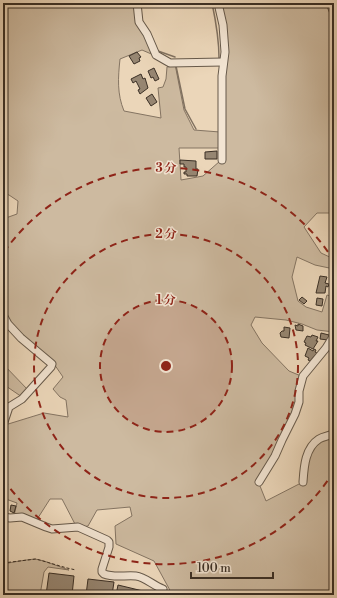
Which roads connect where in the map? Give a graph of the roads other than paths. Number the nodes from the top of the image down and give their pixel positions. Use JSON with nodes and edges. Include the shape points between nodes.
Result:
{"nodes":[{"id":1,"x":137,"y":3,"type":"edge"},
{"id":2,"x":218,"y":3,"type":"edge"},
{"id":3,"x":330,"y":3,"type":"edge"},
{"id":4,"x":334,"y":13,"type":"edge"},
{"id":5,"x":223,"y":62,"type":"junction"},
{"id":6,"x":222,"y":160,"type":"dead end"},
{"id":7,"x":3,"y":315,"type":"edge"},
{"id":8,"x":334,"y":335,"type":"edge"},
{"id":9,"x":4,"y":422,"type":"edge"},
{"id":10,"x":334,"y":433,"type":"edge"},
{"id":11,"x":259,"y":482,"type":"dead end"},
{"id":12,"x":303,"y":482,"type":"dead end"},
{"id":13,"x":3,"y":517,"type":"edge"},
{"id":14,"x":163,"y":589,"type":"dead end"}],
"edges":[{"from":1,"to":5,"type":"street","via":[[139,22],[156,55],[170,63]]},
{"from":2,"to":5,"type":"street","via":[[224,25]]},
{"from":3,"to":4,"type":"street"},
{"from":5,"to":6,"type":"street"},
{"from":7,"to":9,"type":"street","via":[[21,338],[52,364],[22,399],[9,407]]},
{"from":8,"to":11,"type":"street","via":[[303,376],[295,414]]},
{"from":10,"to":12,"type":"street","via":[[319,439],[311,446],[305,462]]},
{"from":13,"to":14,"type":"street","via":[[22,517],[52,528],[78,527],[107,540],[109,548],[102,572],[112,576],[139,577]]}]}
